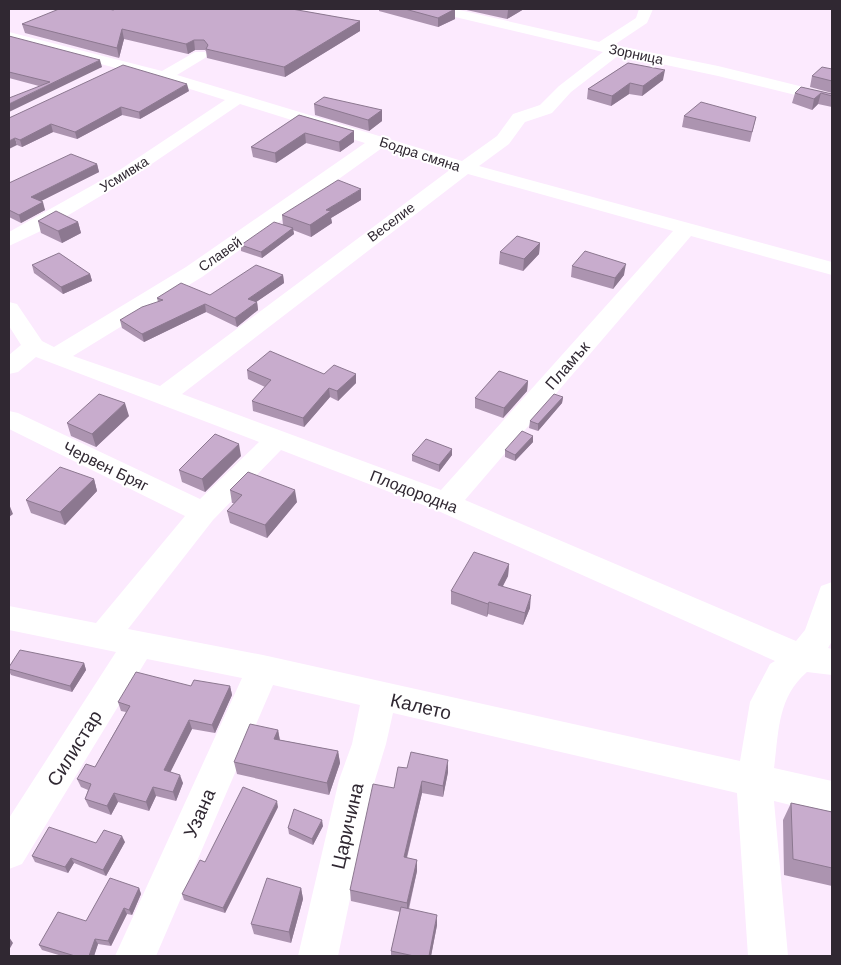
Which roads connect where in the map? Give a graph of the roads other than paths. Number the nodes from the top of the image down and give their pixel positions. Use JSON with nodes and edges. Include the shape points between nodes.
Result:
{"nodes":[{"id":1,"x":439,"y":9,"type":"edge"},
{"id":2,"x":646,"y":9,"type":"edge"},
{"id":3,"x":12,"y":28,"type":"edge"},
{"id":4,"x":609,"y":48,"type":"junction"},
{"id":5,"x":200,"y":55,"type":"dead end"},
{"id":6,"x":732,"y":59,"type":"dead end"},
{"id":7,"x":120,"y":66,"type":"junction"},
{"id":8,"x":714,"y":70,"type":"junction"},
{"id":9,"x":102,"y":75,"type":"edge"},
{"id":10,"x":164,"y":76,"type":"junction"},
{"id":11,"x":832,"y":99,"type":"edge"},
{"id":12,"x":235,"y":100,"type":"junction"},
{"id":13,"x":380,"y":141,"type":"junction"},
{"id":14,"x":466,"y":168,"type":"junction"},
{"id":15,"x":687,"y":228,"type":"junction"},
{"id":16,"x":9,"y":240,"type":"edge"},
{"id":17,"x":832,"y":268,"type":"edge"},
{"id":18,"x":9,"y":309,"type":"edge"},
{"id":19,"x":44,"y":352,"type":"junction"},
{"id":20,"x":9,"y":367,"type":"edge"},
{"id":21,"x":163,"y":396,"type":"junction"},
{"id":22,"x":9,"y":419,"type":"edge"},
{"id":23,"x":277,"y":439,"type":"junction"},
{"id":24,"x":446,"y":503,"type":"junction"},
{"id":25,"x":203,"y":513,"type":"junction"},
{"id":26,"x":832,"y":594,"type":"edge"},
{"id":27,"x":12,"y":624,"type":"edge"},
{"id":28,"x":103,"y":637,"type":"junction"},
{"id":29,"x":139,"y":644,"type":"junction"},
{"id":30,"x":816,"y":660,"type":"edge"},
{"id":31,"x":263,"y":669,"type":"junction"},
{"id":32,"x":379,"y":696,"type":"junction"},
{"id":33,"x":754,"y":781,"type":"junction"},
{"id":34,"x":832,"y":798,"type":"edge"},
{"id":35,"x":9,"y":851,"type":"edge"},
{"id":36,"x":135,"y":956,"type":"edge"},
{"id":37,"x":318,"y":956,"type":"edge"},
{"id":38,"x":768,"y":956,"type":"edge"}],
"edges":[{"from":1,"to":4,"type":"street","name":"Зорница"},
{"from":2,"to":4,"type":"street","name":"Веселие","via":[[642,20]]},
{"from":3,"to":7,"type":"street","name":"Бодра смяна"},
{"from":4,"to":8,"type":"street","name":"Зорница"},
{"from":4,"to":14,"type":"street","name":"Веселие","via":[[546,109],[519,118],[503,140]]},
{"from":5,"to":10,"type":"street"},
{"from":6,"to":8,"type":"street"},
{"from":7,"to":9,"type":"street"},
{"from":7,"to":10,"type":"street","name":"Бодра смяна"},
{"from":8,"to":11,"type":"street","name":"Зорница"},
{"from":10,"to":12,"type":"street","name":"Бодра смяна"},
{"from":12,"to":13,"type":"street","name":"Бодра смяна"},
{"from":12,"to":16,"type":"street","name":"Усмивка","via":[[73,206]]},
{"from":13,"to":14,"type":"street","name":"Бодра смяна"},
{"from":13,"to":19,"type":"street","name":"Славей","via":[[194,272]]},
{"from":14,"to":15,"type":"street","name":"Бодра смяна"},
{"from":14,"to":21,"type":"street","name":"Веселие"},
{"from":15,"to":17,"type":"street","name":"Бодра смяна"},
{"from":15,"to":24,"type":"street","name":"Пламък"},
{"from":18,"to":19,"type":"street"},
{"from":19,"to":20,"type":"street","name":"Славей"},
{"from":19,"to":21,"type":"street","name":"Плодородна"},
{"from":21,"to":23,"type":"street","name":"Плодородна"},
{"from":22,"to":25,"type":"street","name":"Червен Бряг"},
{"from":23,"to":24,"type":"street","name":"Плодородна"},
{"from":23,"to":25,"type":"street"},
{"from":24,"to":30,"type":"street","name":"Плодородна"},
{"from":25,"to":28,"type":"street"},
{"from":26,"to":30,"type":"street","via":[[818,636]]},
{"from":27,"to":28,"type":"street","name":"Калето"},
{"from":28,"to":29,"type":"street","name":"Калето"},
{"from":29,"to":31,"type":"street","name":"Калето"},
{"from":29,"to":35,"type":"street","name":"Силистар"},
{"from":30,"to":33,"type":"street","via":[[782,674],[767,702]]},
{"from":31,"to":32,"type":"street","name":"Калето"},
{"from":31,"to":36,"type":"street","name":"Узана"},
{"from":32,"to":33,"type":"street","name":"Калето"},
{"from":32,"to":37,"type":"street","name":"Царичина"},
{"from":33,"to":34,"type":"street","name":"Калето"},
{"from":33,"to":38,"type":"street"}]}
